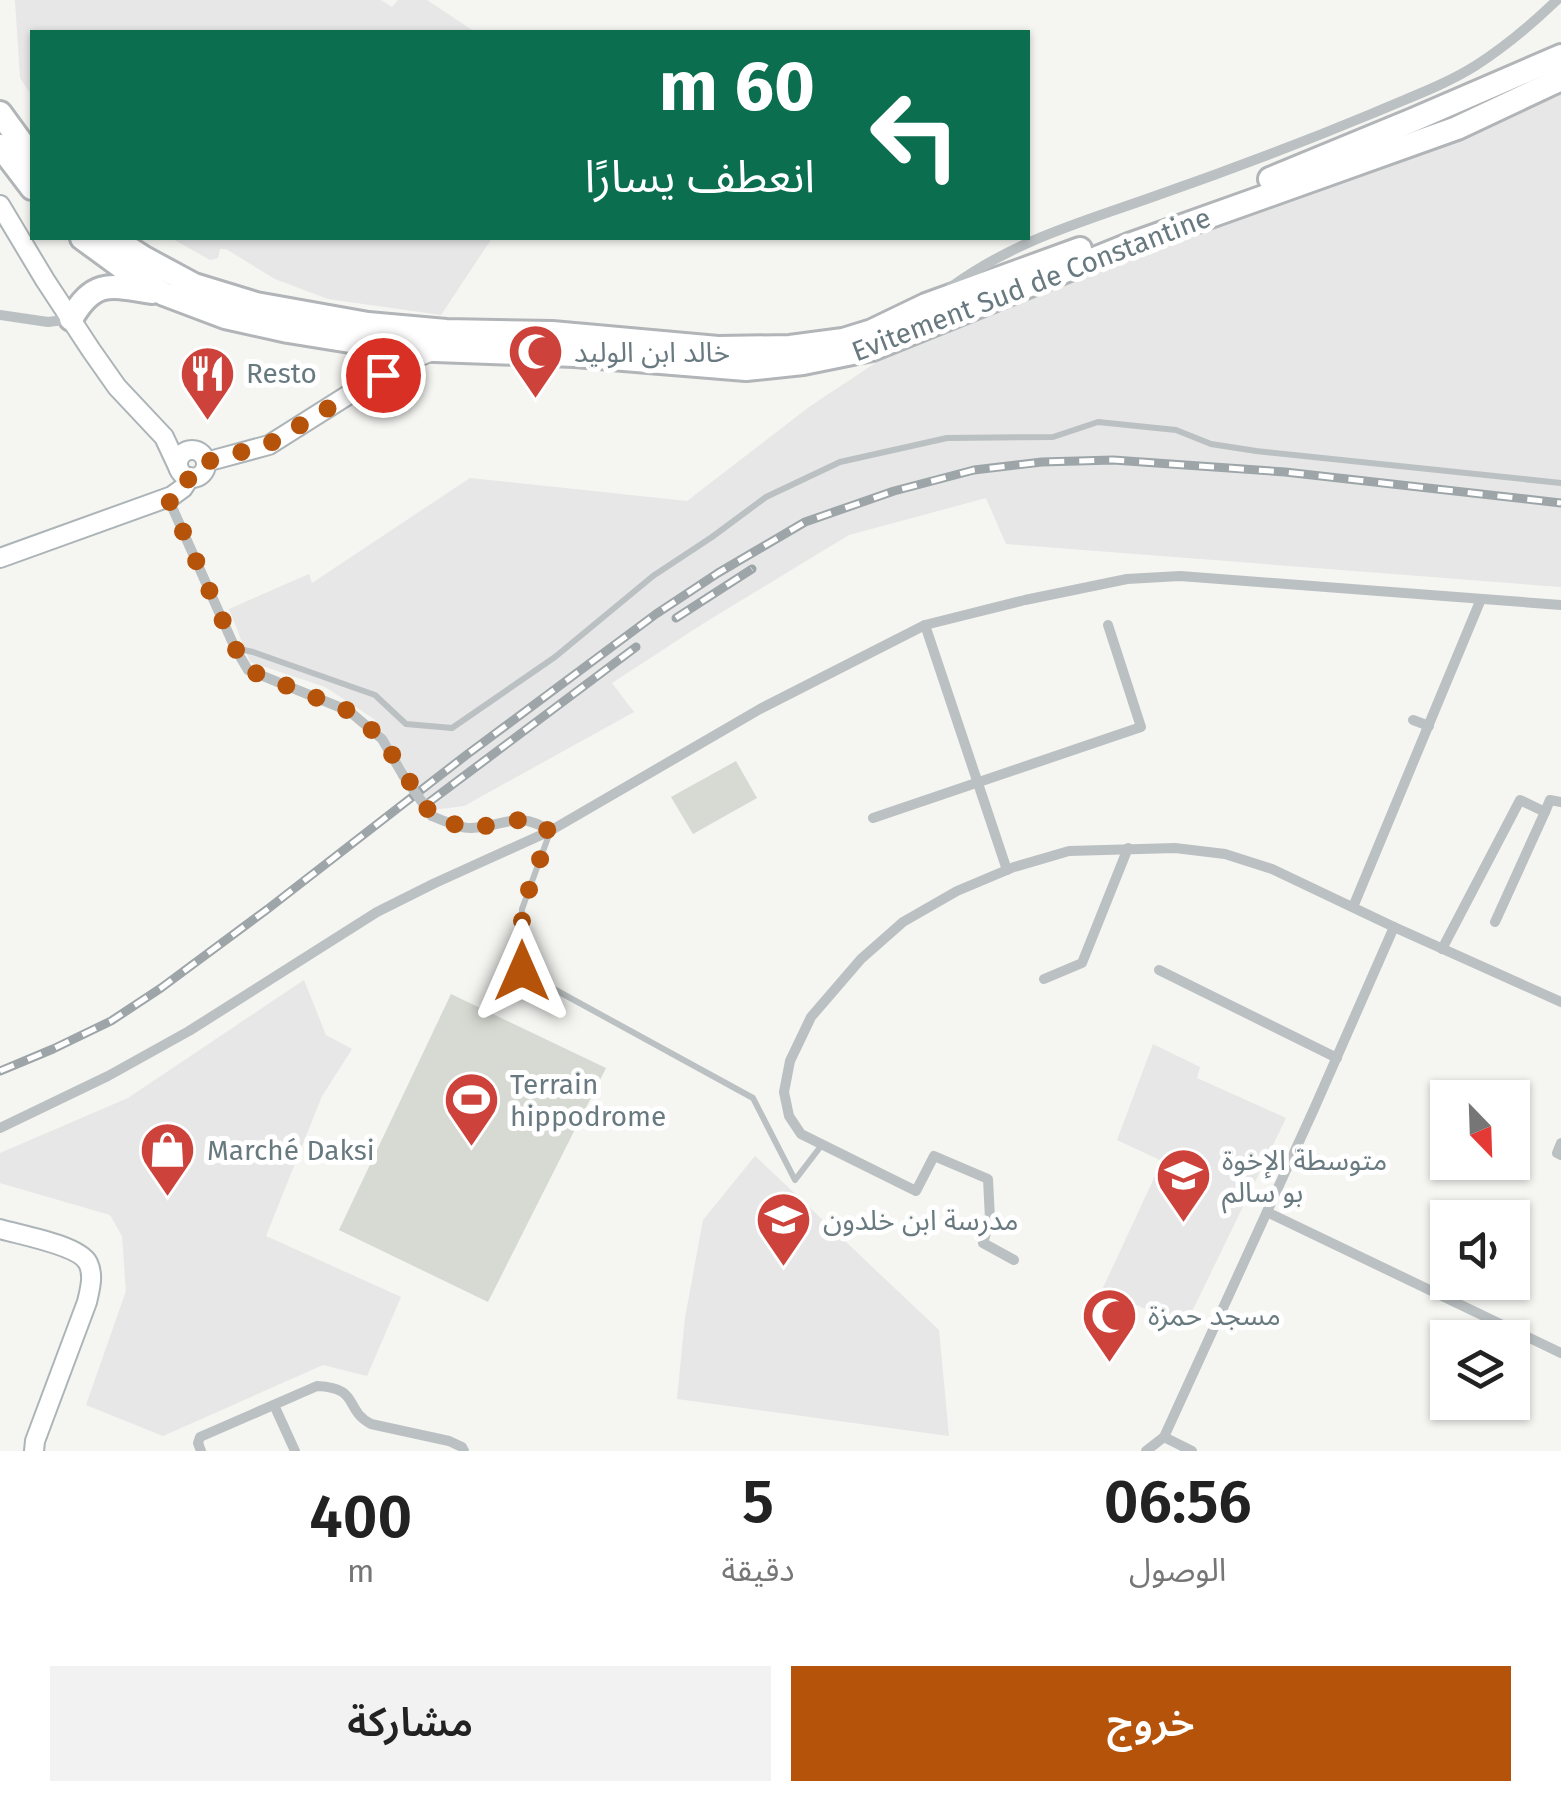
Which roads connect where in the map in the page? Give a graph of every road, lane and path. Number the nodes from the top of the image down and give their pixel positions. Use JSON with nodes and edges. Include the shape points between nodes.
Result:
{"nodes":[{"id":1,"x":1558,"y":0,"type":"edge"},
{"id":2,"x":1561,"y":56,"type":"edge"},
{"id":3,"x":1561,"y":79,"type":"edge"},
{"id":4,"x":0,"y":114,"type":"edge"},
{"id":5,"x":0,"y":146,"type":"edge"},
{"id":6,"x":30,"y":155,"type":"edge"},
{"id":7,"x":30,"y":185,"type":"edge"},
{"id":8,"x":0,"y":205,"type":"edge"},
{"id":9,"x":85,"y":240,"type":"edge"},
{"id":10,"x":116,"y":240,"type":"edge"},
{"id":11,"x":164,"y":294,"type":"junction"},
{"id":12,"x":926,"y":305,"type":"junction"},
{"id":13,"x":0,"y":315,"type":"edge"},
{"id":14,"x":70,"y":319,"type":"junction"},
{"id":15,"x":435,"y":350,"type":"junction"},
{"id":16,"x":164,"y":437,"type":"junction"},
{"id":17,"x":200,"y":456,"type":"junction"},
{"id":18,"x":185,"y":473,"type":"junction"},
{"id":19,"x":1561,"y":483,"type":"edge"},
{"id":20,"x":168,"y":498,"type":"junction"},
{"id":21,"x":0,"y":558,"type":"edge"},
{"id":22,"x":1481,"y":599,"type":"junction"},
{"id":23,"x":1561,"y":605,"type":"edge"},
{"id":24,"x":1108,"y":625,"type":"dead end"},
{"id":25,"x":925,"y":626,"type":"junction"},
{"id":26,"x":235,"y":648,"type":"junction"},
{"id":27,"x":1413,"y":720,"type":"dead end"},
{"id":28,"x":1429,"y":726,"type":"junction"},
{"id":29,"x":978,"y":783,"type":"junction"},
{"id":30,"x":1561,"y":802,"type":"edge"},
{"id":31,"x":1545,"y":812,"type":"junction"},
{"id":32,"x":873,"y":818,"type":"dead end"},
{"id":33,"x":550,"y":832,"type":"junction"},
{"id":34,"x":1128,"y":848,"type":"junction"},
{"id":35,"x":1007,"y":870,"type":"junction"},
{"id":36,"x":1353,"y":907,"type":"junction"},
{"id":37,"x":1495,"y":922,"type":"dead end"},
{"id":38,"x":1394,"y":928,"type":"junction"},
{"id":39,"x":1442,"y":949,"type":"junction"},
{"id":40,"x":1159,"y":970,"type":"dead end"},
{"id":41,"x":1044,"y":979,"type":"dead end"},
{"id":42,"x":1561,"y":1002,"type":"edge"},
{"id":43,"x":1337,"y":1058,"type":"junction"},
{"id":44,"x":0,"y":1128,"type":"edge"},
{"id":45,"x":1561,"y":1143,"type":"edge"},
{"id":46,"x":822,"y":1146,"type":"junction"},
{"id":47,"x":1561,"y":1155,"type":"edge"},
{"id":48,"x":1267,"y":1212,"type":"junction"},
{"id":49,"x":0,"y":1229,"type":"edge"},
{"id":50,"x":1014,"y":1260,"type":"dead end"},
{"id":51,"x":1561,"y":1353,"type":"edge"},
{"id":52,"x":274,"y":1404,"type":"junction"},
{"id":53,"x":1164,"y":1437,"type":"junction"},
{"id":54,"x":34,"y":1451,"type":"edge"},
{"id":55,"x":201,"y":1451,"type":"edge"},
{"id":56,"x":295,"y":1451,"type":"edge"},
{"id":57,"x":464,"y":1451,"type":"edge"},
{"id":58,"x":1146,"y":1451,"type":"edge"},
{"id":59,"x":1192,"y":1451,"type":"edge"}],
"edges":[{"from":1,"to":12,"type":"street","via":[[1470,69],[1300,144],[1016,246]]},
{"from":2,"to":12,"type":"highway","name":"Evitement Sud de Constantine","via":[[1256,185]]},
{"from":3,"to":15,"type":"highway","name":"Evitement Sud de Constantine","via":[[1456,128],[1129,245],[856,353],[746,368]]},
{"from":4,"to":6,"type":"highway"},
{"from":5,"to":7,"type":"highway"},
{"from":8,"to":14,"type":"main road"},
{"from":9,"to":11,"type":"highway","name":"Evitement Sud de Constantine"},
{"from":10,"to":12,"type":"highway","name":"Evitement Sud de Constantine","via":[[194,285],[256,304],[407,328],[790,347],[843,340]]},
{"from":11,"to":14,"type":"highway","via":[[108,287],[90,292]]},
{"from":11,"to":15,"type":"highway","name":"Evitement Sud de Constantine","via":[[288,331]]},
{"from":13,"to":14,"type":"street"},
{"from":14,"to":16,"type":"main road","via":[[116,387]]},
{"from":15,"to":17,"type":"main road","via":[[269,444]]},
{"from":16,"to":17,"type":"main road"},
{"from":16,"to":18,"type":"main road"},
{"from":17,"to":18,"type":"main road","via":[[200,475]]},
{"from":18,"to":20,"type":"main road","via":[[180,491]]},
{"from":19,"to":26,"type":"lane","via":[[1256,451],[1176,430],[1098,422],[1053,436],[947,438],[840,462],[766,497],[452,728],[406,724],[375,695]]},
{"from":20,"to":21,"type":"main road"},
{"from":20,"to":26,"type":"street"},
{"from":22,"to":23,"type":"street"},
{"from":22,"to":25,"type":"street","via":[[1180,576],[1128,579]]},
{"from":22,"to":28,"type":"street"},
{"from":24,"to":29,"type":"street","via":[[1141,727]]},
{"from":25,"to":29,"type":"street"},
{"from":25,"to":33,"type":"street","via":[[760,709]]},
{"from":26,"to":33,"type":"street","bridge":true,"via":[[248,670],[349,711],[382,739],[432,816],[468,829],[535,821]]},
{"from":27,"to":28,"type":"street"},
{"from":28,"to":36,"type":"street"},
{"from":29,"to":32,"type":"street"},
{"from":29,"to":35,"type":"street"},
{"from":30,"to":31,"type":"street","via":[[1550,800]]},
{"from":31,"to":37,"type":"street"},
{"from":31,"to":39,"type":"street","via":[[1520,800]]},
{"from":33,"to":44,"type":"street","via":[[377,912],[189,1031]]},
{"from":33,"to":46,"type":"lane","via":[[522,909],[522,971],[752,1098],[795,1180]]},
{"from":34,"to":35,"type":"street","via":[[1069,851]]},
{"from":34,"to":36,"type":"street","via":[[1225,854]]},
{"from":34,"to":41,"type":"street","via":[[1082,963]]},
{"from":35,"to":46,"type":"street","via":[[903,922],[811,1017],[784,1092],[801,1134]]},
{"from":36,"to":38,"type":"street"},
{"from":38,"to":39,"type":"street"},
{"from":38,"to":43,"type":"street"},
{"from":39,"to":42,"type":"street"},
{"from":40,"to":43,"type":"street"},
{"from":43,"to":48,"type":"street"},
{"from":45,"to":47,"type":"street"},
{"from":46,"to":50,"type":"street","via":[[916,1191],[934,1156],[988,1179],[990,1219],[983,1244]]},
{"from":48,"to":51,"type":"street"},
{"from":48,"to":53,"type":"street"},
{"from":49,"to":54,"type":"main road","via":[[71,1250],[90,1267],[87,1302]]},
{"from":52,"to":55,"type":"street","via":[[200,1436]]},
{"from":52,"to":56,"type":"street"},
{"from":52,"to":57,"type":"street","via":[[331,1386],[344,1391],[363,1420],[449,1441]]},
{"from":53,"to":58,"type":"street"},
{"from":53,"to":59,"type":"street"}]}
